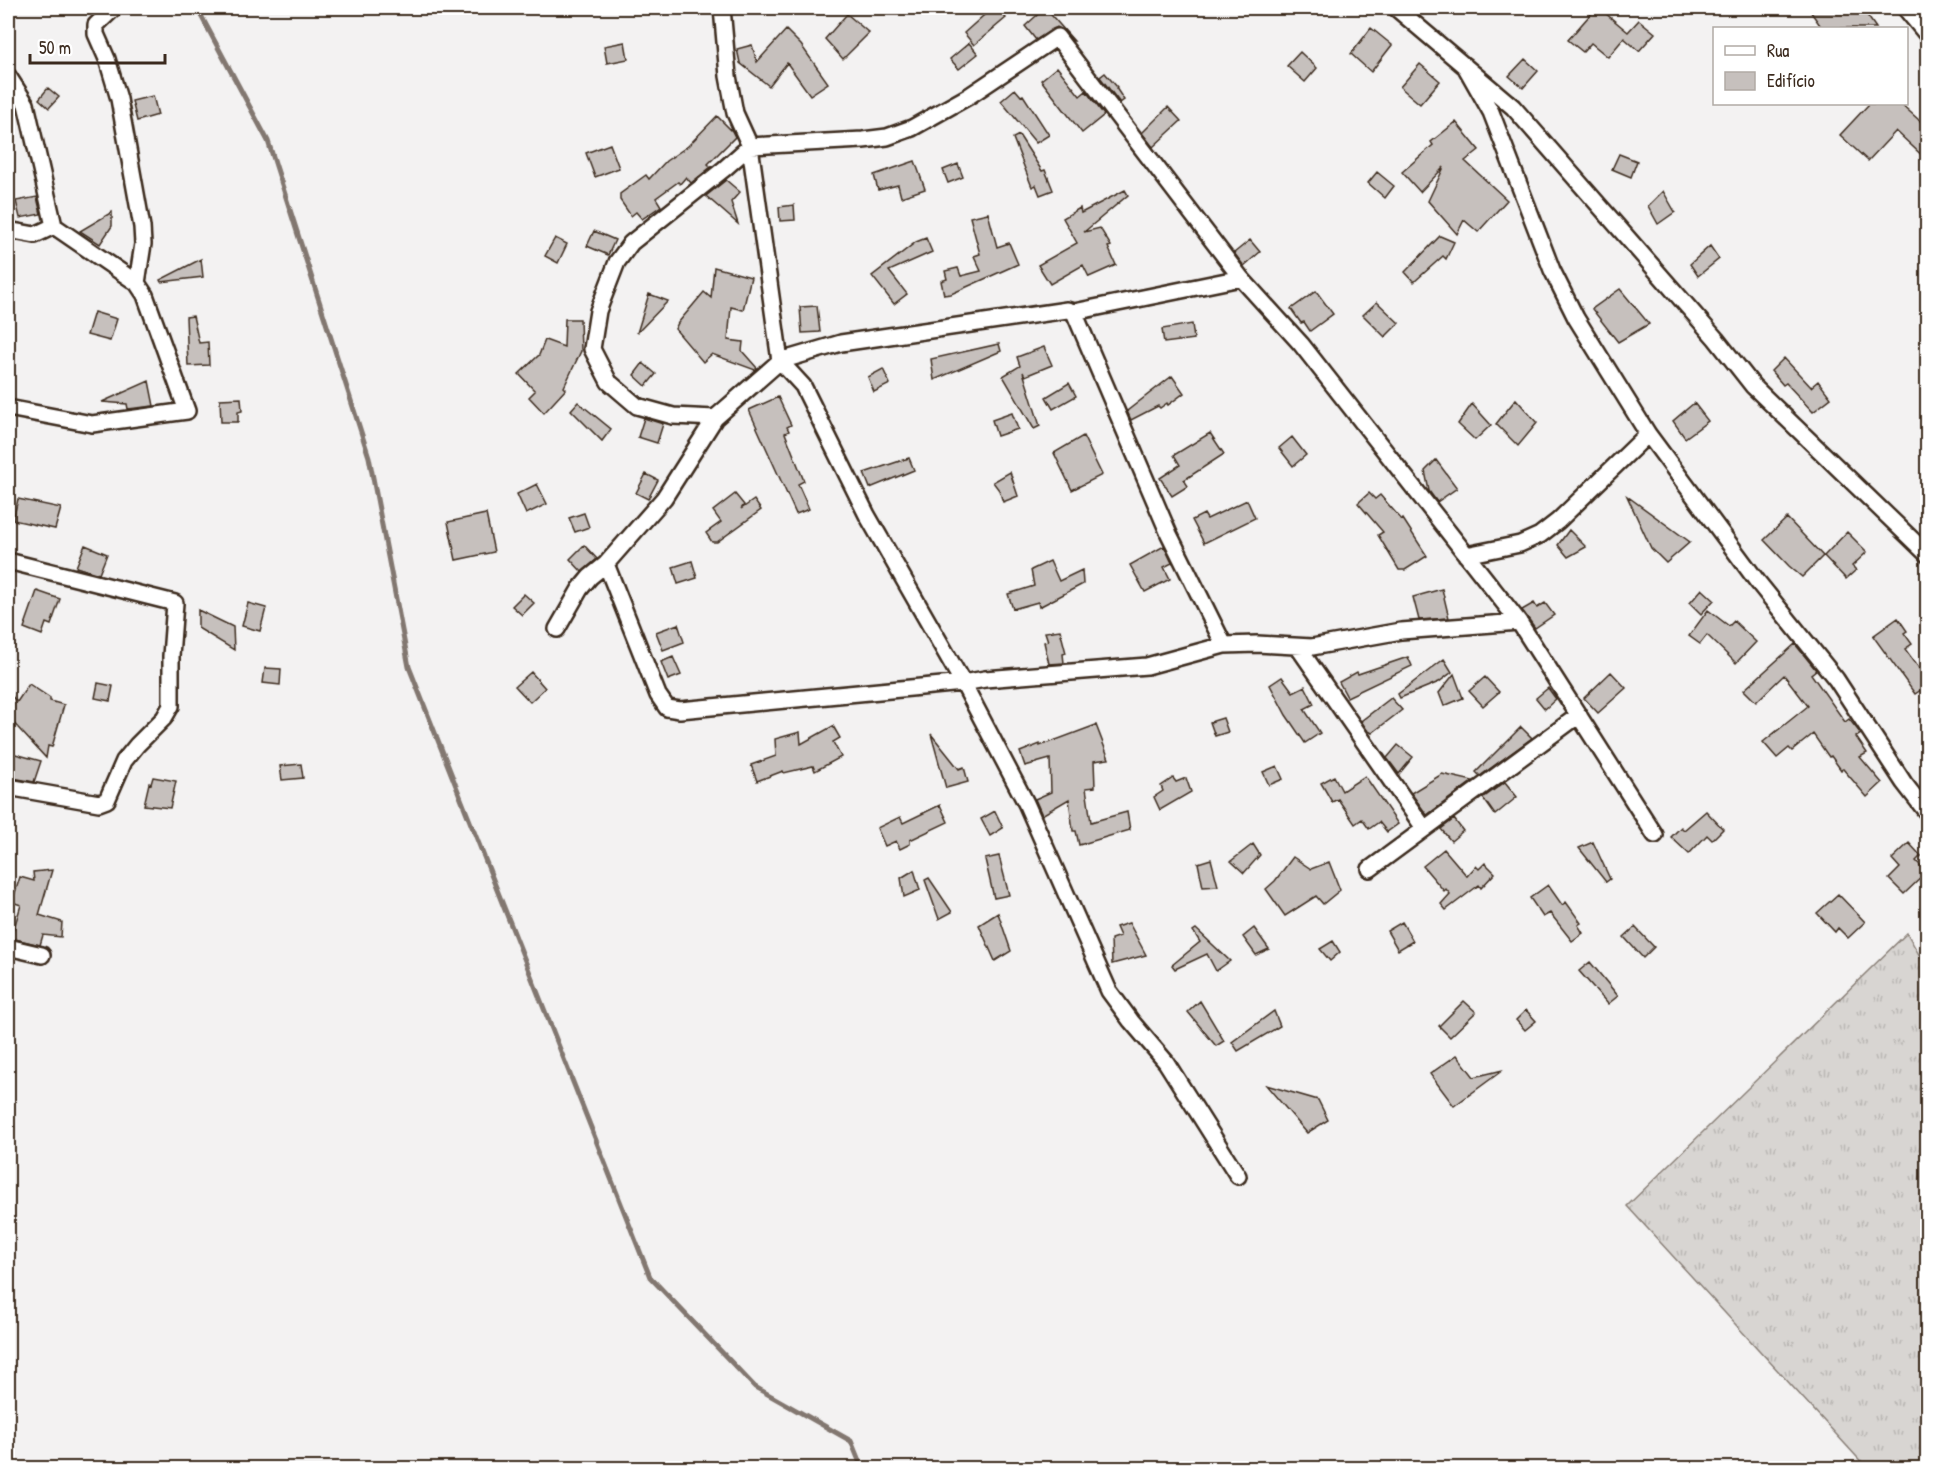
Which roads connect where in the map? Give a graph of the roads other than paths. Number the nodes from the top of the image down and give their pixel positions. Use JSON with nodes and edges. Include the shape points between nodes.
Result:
{"nodes":[{"id":1,"x":114,"y":8,"type":"edge"},
{"id":2,"x":722,"y":8,"type":"edge"},
{"id":3,"x":1396,"y":8,"type":"edge"},
{"id":4,"x":1905,"y":8,"type":"edge"},
{"id":5,"x":1928,"y":36,"type":"edge"},
{"id":6,"x":1465,"y":66,"type":"junction"},
{"id":7,"x":8,"y":76,"type":"edge"},
{"id":8,"x":750,"y":146,"type":"junction"},
{"id":9,"x":54,"y":226,"type":"junction"},
{"id":10,"x":8,"y":230,"type":"edge"},
{"id":11,"x":1241,"y":278,"type":"junction"},
{"id":12,"x":137,"y":283,"type":"junction"},
{"id":13,"x":1074,"y":312,"type":"junction"},
{"id":14,"x":780,"y":361,"type":"junction"},
{"id":15,"x":8,"y":408,"type":"edge"},
{"id":16,"x":715,"y":418,"type":"junction"},
{"id":17,"x":1648,"y":434,"type":"junction"},
{"id":18,"x":1466,"y":555,"type":"junction"},
{"id":19,"x":1928,"y":555,"type":"edge"},
{"id":20,"x":8,"y":561,"type":"edge"},
{"id":21,"x":606,"y":564,"type":"junction"},
{"id":22,"x":1519,"y":622,"type":"junction"},
{"id":23,"x":557,"y":629,"type":"dead end"},
{"id":24,"x":1224,"y":645,"type":"junction"},
{"id":25,"x":1298,"y":647,"type":"junction"},
{"id":26,"x":963,"y":683,"type":"junction"},
{"id":27,"x":1579,"y":715,"type":"junction"},
{"id":28,"x":8,"y":787,"type":"edge"},
{"id":29,"x":1928,"y":814,"type":"edge"},
{"id":30,"x":1424,"y":828,"type":"junction"},
{"id":31,"x":1655,"y":835,"type":"dead end"},
{"id":32,"x":1370,"y":869,"type":"dead end"},
{"id":33,"x":8,"y":947,"type":"edge"},
{"id":34,"x":42,"y":955,"type":"dead end"},
{"id":35,"x":1238,"y":1176,"type":"dead end"}],
"edges":[{"from":1,"to":12,"type":"street","via":[[96,25],[96,34],[119,99],[142,227]]},
{"from":2,"to":8,"type":"street","via":[[735,113]]},
{"from":3,"to":6,"type":"street"},
{"from":4,"to":5,"type":"street"},
{"from":6,"to":17,"type":"street","via":[[1491,112],[1552,270],[1575,318]]},
{"from":6,"to":19,"type":"street","via":[[1513,108],[1753,386]]},
{"from":7,"to":9,"type":"street","via":[[26,104]]},
{"from":8,"to":11,"type":"street","via":[[887,137],[912,128],[969,96],[1057,37]]},
{"from":8,"to":14,"type":"street"},
{"from":8,"to":16,"type":"street","via":[[631,243],[617,262],[598,311],[592,349],[609,382],[636,406],[673,416]]},
{"from":9,"to":10,"type":"street","via":[[35,235]]},
{"from":9,"to":12,"type":"street"},
{"from":11,"to":13,"type":"street"},
{"from":11,"to":18,"type":"street","via":[[1301,344]]},
{"from":12,"to":15,"type":"street","via":[[145,295],[187,411],[92,424]]},
{"from":13,"to":14,"type":"street","via":[[841,344]]},
{"from":13,"to":24,"type":"street","via":[[1169,534]]},
{"from":14,"to":16,"type":"street"},
{"from":14,"to":26,"type":"street","via":[[803,386],[867,515]]},
{"from":16,"to":21,"type":"street","via":[[664,498]]},
{"from":17,"to":18,"type":"street","via":[[1540,535]]},
{"from":17,"to":29,"type":"street","via":[[1757,581],[1836,679]]},
{"from":18,"to":22,"type":"street"},
{"from":20,"to":28,"type":"street","via":[[175,603],[171,706],[124,761],[107,800],[99,803]]},
{"from":21,"to":23,"type":"street","via":[[580,589]]},
{"from":21,"to":26,"type":"street","via":[[658,695],[667,708],[680,710]]},
{"from":22,"to":25,"type":"street","via":[[1401,631],[1327,646]]},
{"from":22,"to":27,"type":"street"},
{"from":24,"to":25,"type":"street"},
{"from":24,"to":26,"type":"street","via":[[1147,666]]},
{"from":25,"to":30,"type":"street"},
{"from":26,"to":35,"type":"street","via":[[1026,803],[1109,992],[1166,1062]]},
{"from":27,"to":30,"type":"street"},
{"from":27,"to":31,"type":"street"},
{"from":30,"to":32,"type":"street"},
{"from":33,"to":34,"type":"street"}]}
